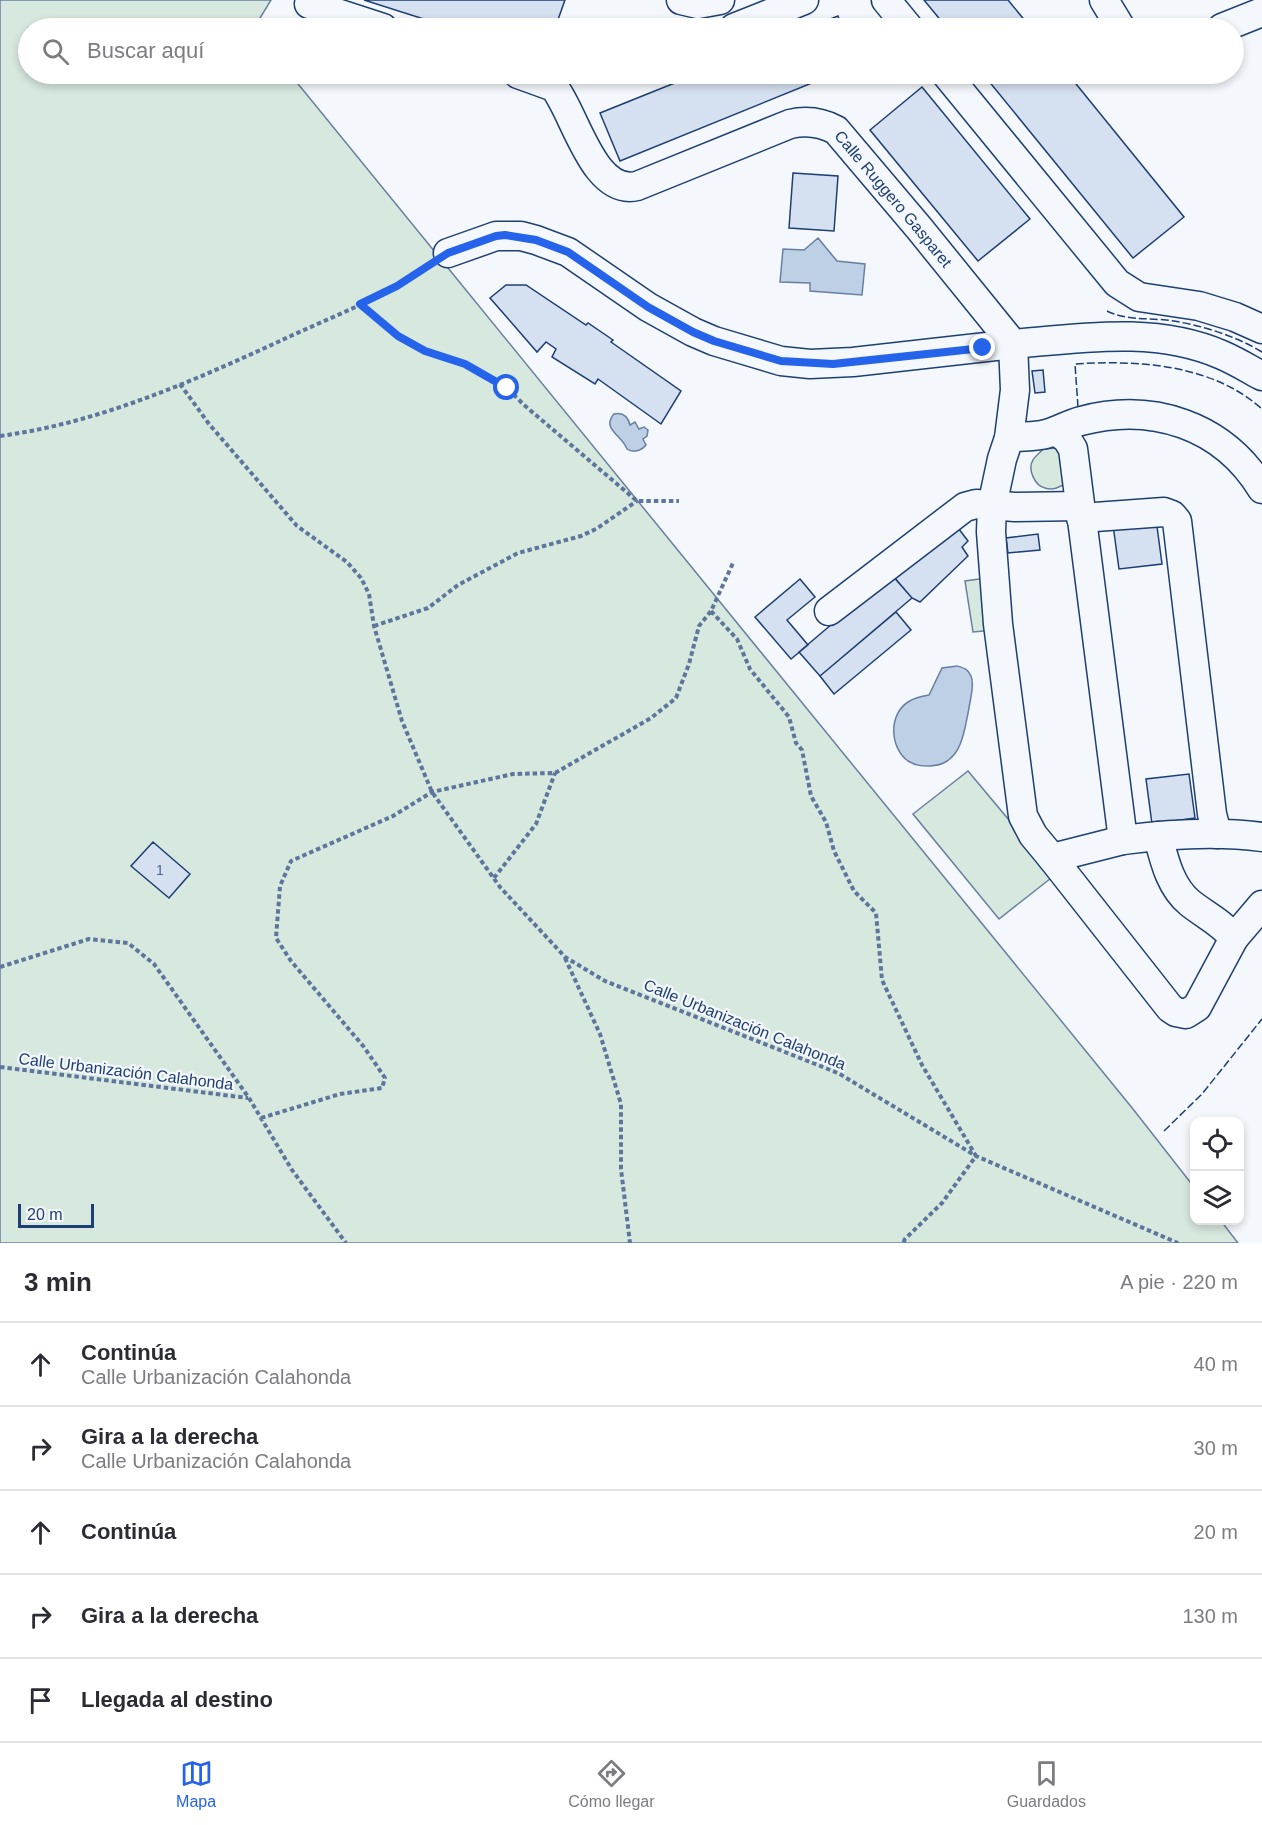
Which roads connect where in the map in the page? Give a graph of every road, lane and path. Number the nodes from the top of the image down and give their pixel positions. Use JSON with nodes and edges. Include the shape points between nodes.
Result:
{"nodes":[{"id":1,"x":681,"y":0,"type":"edge"},
{"id":2,"x":720,"y":0,"type":"edge"},
{"id":3,"x":804,"y":0,"type":"edge"},
{"id":4,"x":886,"y":0,"type":"edge"},
{"id":5,"x":1104,"y":0,"type":"edge"},
{"id":6,"x":309,"y":4,"type":"dead end"},
{"id":7,"x":1262,"y":12,"type":"edge"},
{"id":8,"x":352,"y":18,"type":"edge"},
{"id":9,"x":759,"y":18,"type":"edge"},
{"id":10,"x":901,"y":18,"type":"edge"},
{"id":11,"x":1115,"y":18,"type":"edge"},
{"id":12,"x":1244,"y":19,"type":"edge"},
{"id":13,"x":546,"y":84,"type":"edge"},
{"id":14,"x":954,"y":84,"type":"edge"},
{"id":15,"x":448,"y":253,"type":"joint"},
{"id":16,"x":360,"y":304,"type":"junction"},
{"id":17,"x":1262,"y":329,"type":"edge"},
{"id":18,"x":1013,"y":344,"type":"junction"},
{"id":19,"x":1262,"y":376,"type":"edge"},
{"id":20,"x":180,"y":384,"type":"junction"},
{"id":21,"x":1056,"y":431,"type":"junction"},
{"id":22,"x":0,"y":436,"type":"edge"},
{"id":23,"x":1009,"y":438,"type":"junction"},
{"id":24,"x":1262,"y":489,"type":"edge"},
{"id":25,"x":638,"y":501,"type":"junction"},
{"id":26,"x":679,"y":501,"type":"dead end"},
{"id":27,"x":992,"y":506,"type":"junction"},
{"id":28,"x":1081,"y":512,"type":"junction"},
{"id":29,"x":733,"y":563,"type":"dead end"},
{"id":30,"x":711,"y":611,"type":"junction"},
{"id":31,"x":829,"y":611,"type":"dead end"},
{"id":32,"x":374,"y":626,"type":"junction"},
{"id":33,"x":555,"y":773,"type":"junction"},
{"id":34,"x":432,"y":792,"type":"junction"},
{"id":35,"x":1216,"y":834,"type":"junction"},
{"id":36,"x":1158,"y":836,"type":"junction"},
{"id":37,"x":1262,"y":837,"type":"edge"},
{"id":38,"x":1123,"y":840,"type":"junction"},
{"id":39,"x":1052,"y":858,"type":"junction"},
{"id":40,"x":494,"y":878,"type":"junction"},
{"id":41,"x":1262,"y":905,"type":"edge"},
{"id":42,"x":1234,"y":938,"type":"junction"},
{"id":43,"x":565,"y":957,"type":"junction"},
{"id":44,"x":0,"y":967,"type":"edge"},
{"id":45,"x":0,"y":1067,"type":"edge"},
{"id":46,"x":249,"y":1098,"type":"junction"},
{"id":47,"x":261,"y":1119,"type":"junction"},
{"id":48,"x":975,"y":1156,"type":"junction"},
{"id":49,"x":346,"y":1243,"type":"edge"},
{"id":50,"x":630,"y":1243,"type":"edge"},
{"id":51,"x":903,"y":1243,"type":"edge"},
{"id":52,"x":1178,"y":1243,"type":"edge"}],
"edges":[{"from":1,"to":2,"type":"street","via":[[706,4]]},
{"from":3,"to":9,"type":"street"},
{"from":4,"to":10,"type":"street"},
{"from":5,"to":11,"type":"street"},
{"from":6,"to":8,"type":"street"},
{"from":7,"to":12,"type":"street"},
{"from":13,"to":18,"type":"street","name":"Calle Ruggero Gasparet","via":[[554,87],[593,161],[615,183],[626,188],[790,124],[808,121],[836,130]]},
{"from":14,"to":17,"type":"street","via":[[1117,283],[1139,297],[1199,306]]},
{"from":15,"to":16,"type":"path"},
{"from":15,"to":18,"type":"street","via":[[496,236],[536,240],[568,252],[648,307],[693,332],[781,361],[853,362]]},
{"from":16,"to":20,"type":"path"},
{"from":16,"to":25,"type":"path","via":[[398,336],[425,351],[465,364],[507,388]]},
{"from":18,"to":19,"type":"street","via":[[1147,337],[1221,354]]},
{"from":18,"to":23,"type":"street","via":[[1015,390]]},
{"from":20,"to":22,"type":"path","via":[[107,411]]},
{"from":20,"to":32,"type":"path","name":"Calle Urbanización Calahonda","via":[[209,424],[297,526],[347,562],[361,578],[369,594]]},
{"from":21,"to":23,"type":"street"},
{"from":21,"to":24,"type":"street","via":[[1079,421],[1110,416],[1144,415],[1176,421],[1221,442],[1240,458]]},
{"from":21,"to":28,"type":"street","via":[[1067,438],[1073,449]]},
{"from":23,"to":27,"type":"street"},
{"from":25,"to":26,"type":"path"},
{"from":25,"to":32,"type":"path","via":[[596,529],[518,553],[458,585],[428,608]]},
{"from":27,"to":28,"type":"street"},
{"from":27,"to":31,"type":"street","via":[[965,507]]},
{"from":27,"to":39,"type":"street","via":[[998,624],[1023,816]]},
{"from":28,"to":35,"type":"street","via":[[1164,512],[1177,521]]},
{"from":28,"to":38,"type":"street"},
{"from":29,"to":30,"type":"path"},
{"from":30,"to":33,"type":"path","via":[[699,626],[676,698],[622,736]]},
{"from":30,"to":48,"type":"path","via":[[737,639],[750,669],[789,717],[796,743],[802,750],[811,796],[826,822],[834,850],[854,891],[876,913],[882,980],[922,1065]]},
{"from":32,"to":34,"type":"path","name":"Calle Urbanización Calahonda","via":[[402,721]]},
{"from":33,"to":34,"type":"path","via":[[513,774]]},
{"from":33,"to":40,"type":"path","via":[[536,824]]},
{"from":34,"to":40,"type":"path","name":"Calle Urbanización Calahonda"},
{"from":34,"to":47,"type":"path","via":[[393,816],[291,861],[280,886],[276,938],[385,1078],[382,1088],[340,1094]]},
{"from":35,"to":36,"type":"street"},
{"from":35,"to":37,"type":"street"},
{"from":36,"to":38,"type":"street"},
{"from":36,"to":42,"type":"street","via":[[1181,894],[1226,927]]},
{"from":38,"to":39,"type":"street"},
{"from":39,"to":42,"type":"street","via":[[1176,1012],[1186,1014],[1197,1007]]},
{"from":40,"to":43,"type":"path","name":"Calle Urbanización Calahonda"},
{"from":41,"to":42,"type":"street"},
{"from":43,"to":48,"type":"path","name":"Calle Urbanización Calahonda","via":[[605,981],[838,1073]]},
{"from":43,"to":50,"type":"path","name":"Calle Urbanización Calahonda","via":[[600,1034],[621,1104],[621,1169]]},
{"from":44,"to":46,"type":"path","name":"Calle Urbanización Calahonda","via":[[89,939],[128,943],[154,964]]},
{"from":45,"to":46,"type":"path","name":"Calle Urbanización Calahonda"},
{"from":46,"to":47,"type":"path","name":"Calle Urbanización Calahonda"},
{"from":47,"to":49,"type":"path","name":"Calle Urbanización Calahonda","via":[[292,1170]]},
{"from":48,"to":51,"type":"path","via":[[942,1203]]},
{"from":48,"to":52,"type":"path","name":"Calle Urbanización Calahonda"}]}
